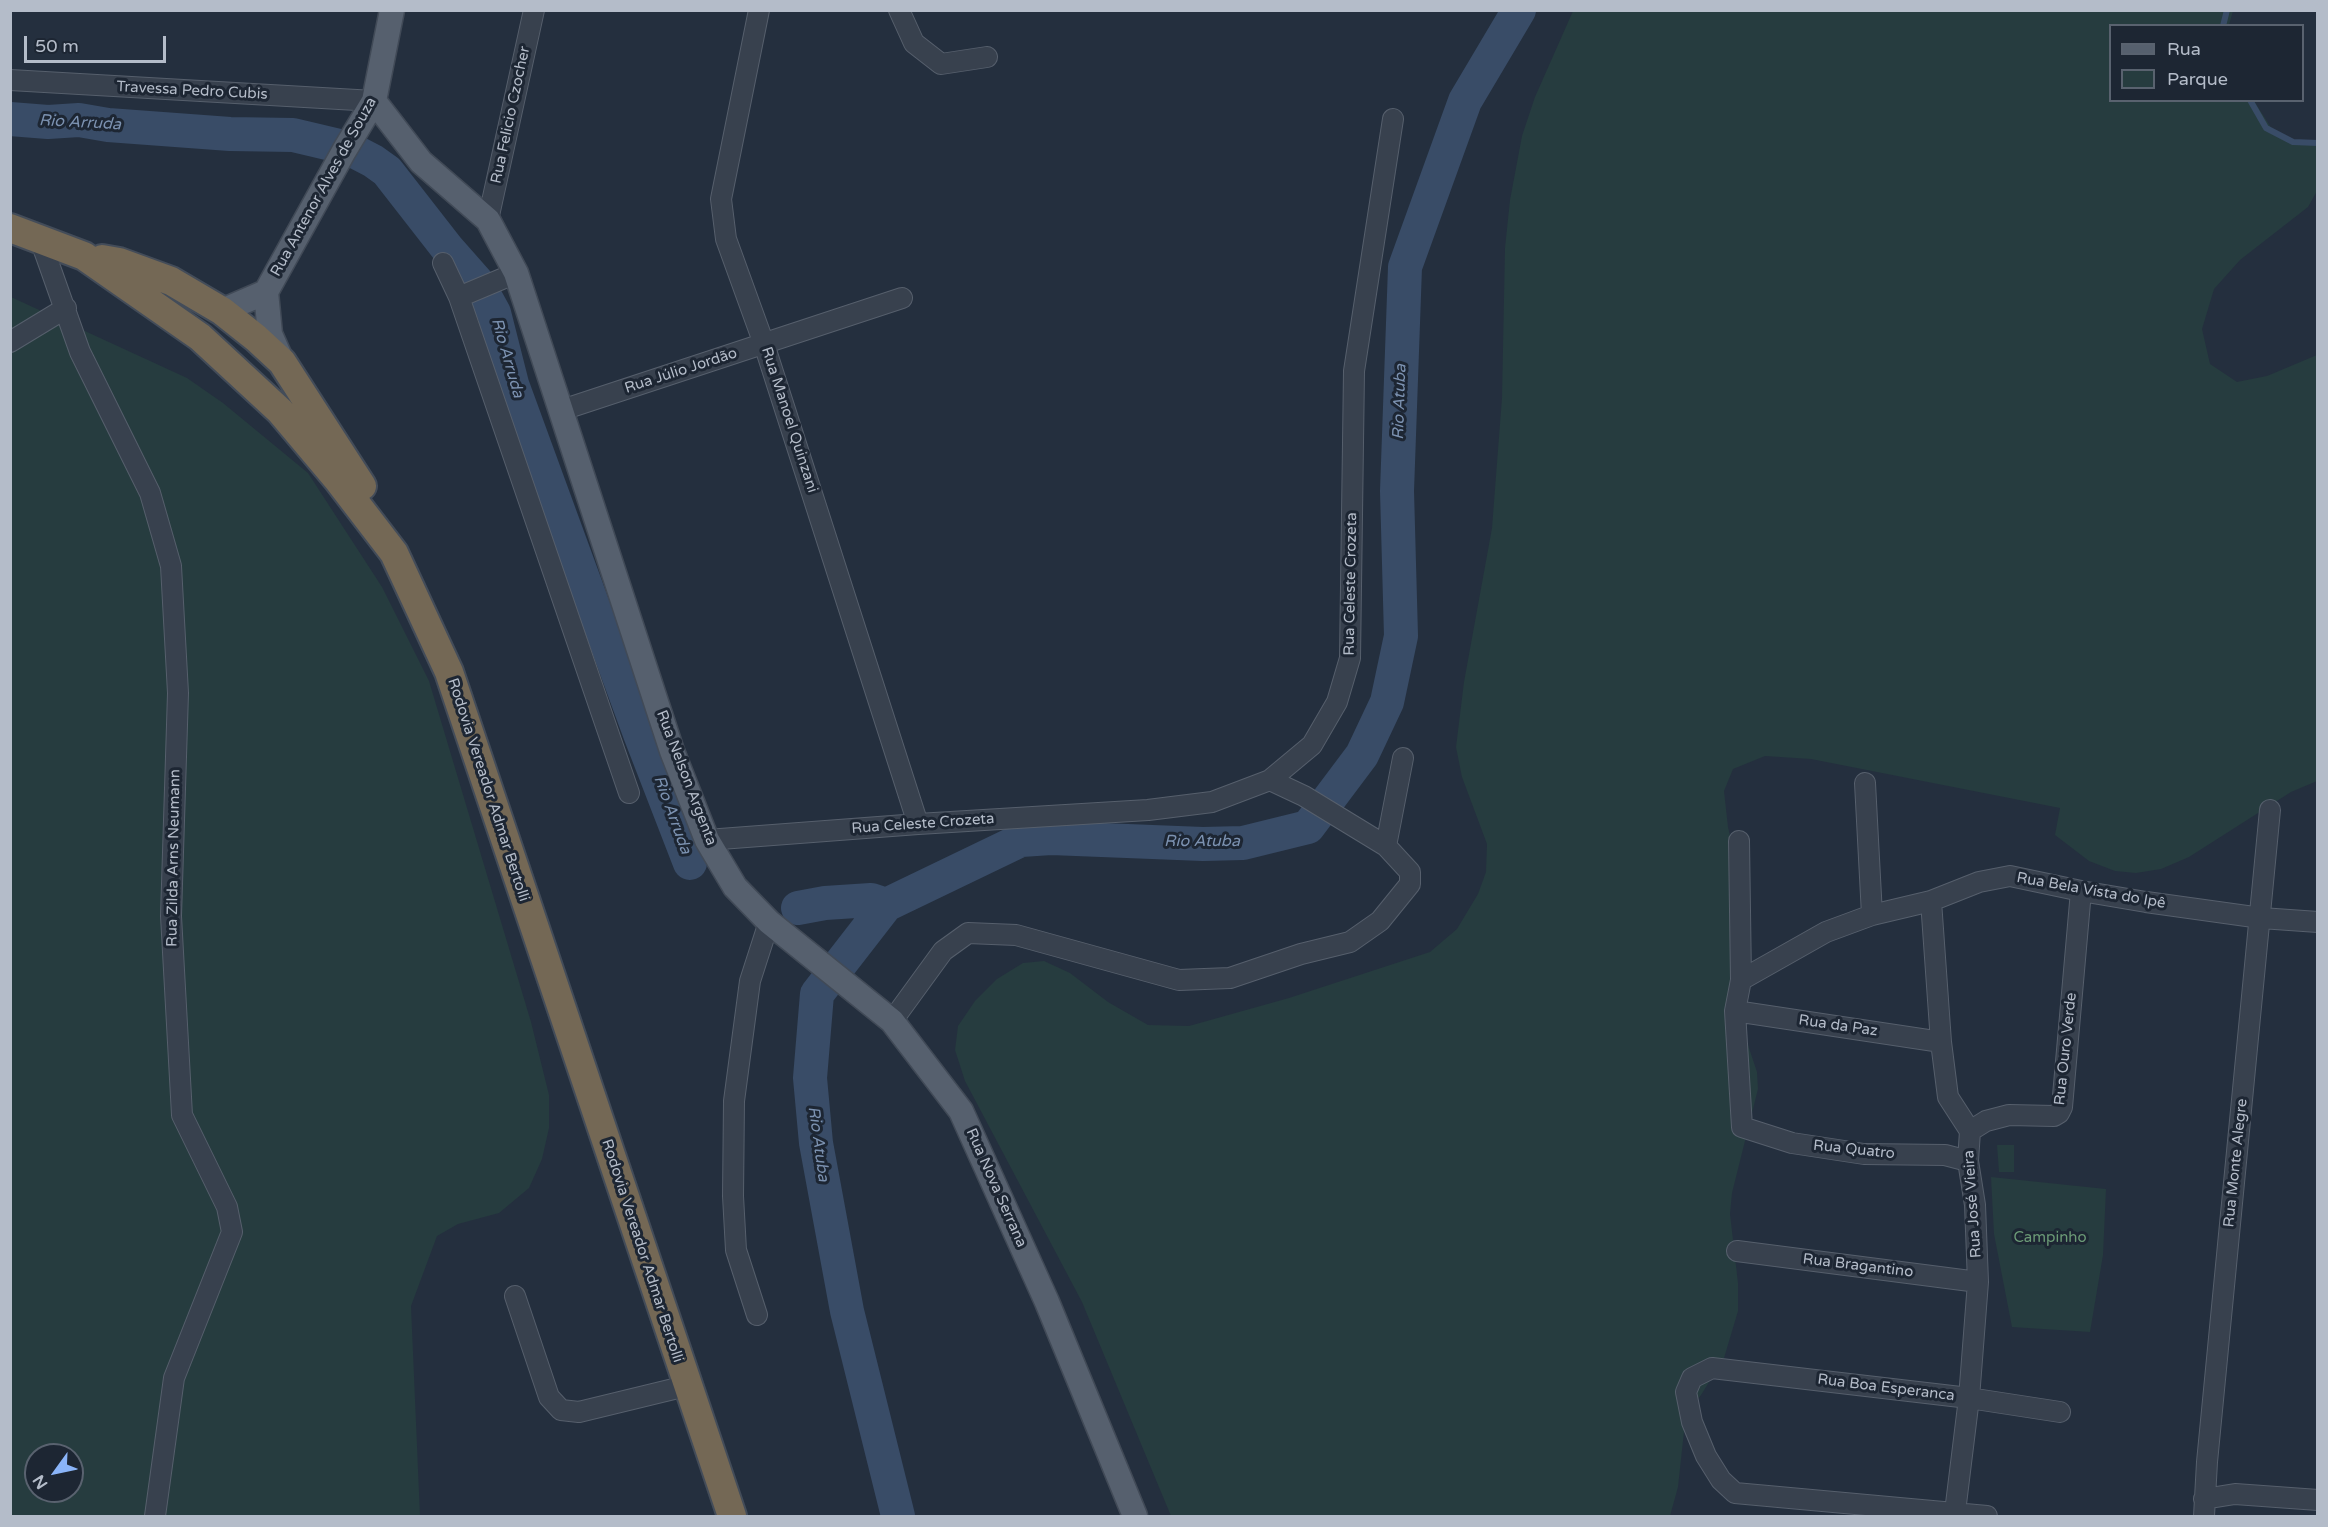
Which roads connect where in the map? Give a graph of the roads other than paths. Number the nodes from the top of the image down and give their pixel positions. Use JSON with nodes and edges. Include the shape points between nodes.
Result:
{"nodes":[{"id":1,"x":392,"y":10,"type":"edge"},
{"id":2,"x":534,"y":10,"type":"edge"},
{"id":3,"x":759,"y":10,"type":"edge"},
{"id":4,"x":899,"y":10,"type":"edge"},
{"id":5,"x":987,"y":57,"type":"dead end"},
{"id":6,"x":10,"y":80,"type":"edge"},
{"id":7,"x":374,"y":101,"type":"junction"},
{"id":8,"x":1393,"y":118,"type":"dead end"},
{"id":9,"x":488,"y":220,"type":"junction"},
{"id":10,"x":10,"y":228,"type":"edge"},
{"id":11,"x":40,"y":239,"type":"junction"},
{"id":12,"x":84,"y":256,"type":"junction"},
{"id":13,"x":443,"y":263,"type":"dead end"},
{"id":14,"x":516,"y":273,"type":"junction"},
{"id":15,"x":266,"y":292,"type":"junction"},
{"id":16,"x":459,"y":297,"type":"junction"},
{"id":17,"x":902,"y":298,"type":"dead end"},
{"id":18,"x":66,"y":308,"type":"junction"},
{"id":19,"x":222,"y":311,"type":"junction"},
{"id":20,"x":10,"y":342,"type":"edge"},
{"id":21,"x":765,"y":344,"type":"junction"},
{"id":22,"x":282,"y":362,"type":"junction"},
{"id":23,"x":562,"y":410,"type":"junction"},
{"id":24,"x":394,"y":553,"type":"junction"},
{"id":25,"x":1403,"y":758,"type":"dead end"},
{"id":26,"x":1270,"y":780,"type":"junction"},
{"id":27,"x":1865,"y":783,"type":"dead end"},
{"id":28,"x":629,"y":793,"type":"dead end"},
{"id":29,"x":2270,"y":810,"type":"dead end"},
{"id":30,"x":918,"y":824,"type":"junction"},
{"id":31,"x":707,"y":840,"type":"junction"},
{"id":32,"x":1739,"y":841,"type":"dead end"},
{"id":33,"x":1386,"y":846,"type":"junction"},
{"id":34,"x":2081,"y":891,"type":"junction"},
{"id":35,"x":1930,"y":901,"type":"junction"},
{"id":36,"x":1872,"y":915,"type":"junction"},
{"id":37,"x":2260,"y":918,"type":"junction"},
{"id":38,"x":769,"y":922,"type":"junction"},
{"id":39,"x":2318,"y":922,"type":"edge"},
{"id":40,"x":1741,"y":980,"type":"junction"},
{"id":41,"x":1736,"y":1011,"type":"junction"},
{"id":42,"x":884,"y":1014,"type":"junction"},
{"id":43,"x":1941,"y":1042,"type":"junction"},
{"id":44,"x":1970,"y":1131,"type":"junction"},
{"id":45,"x":1968,"y":1161,"type":"junction"},
{"id":46,"x":1737,"y":1251,"type":"dead end"},
{"id":47,"x":1978,"y":1282,"type":"junction"},
{"id":48,"x":515,"y":1296,"type":"dead end"},
{"id":49,"x":757,"y":1315,"type":"dead end"},
{"id":50,"x":686,"y":1386,"type":"junction"},
{"id":51,"x":1968,"y":1398,"type":"junction"},
{"id":52,"x":2060,"y":1412,"type":"dead end"},
{"id":53,"x":2318,"y":1500,"type":"edge"},
{"id":54,"x":2204,"y":1508,"type":"edge"},
{"id":55,"x":1955,"y":1512,"type":"junction"},
{"id":56,"x":155,"y":1516,"type":"edge"},
{"id":57,"x":732,"y":1516,"type":"edge"},
{"id":58,"x":1135,"y":1516,"type":"edge"},
{"id":59,"x":1986,"y":1516,"type":"edge"}],
"edges":[{"from":1,"to":7,"type":"main road","name":"Rua Antenor Alves de Souza"},
{"from":2,"to":9,"type":"street","name":"Rua Felicio Czocher"},
{"from":3,"to":21,"type":"street","name":"Rua Manoel Quinzani","via":[[721,199],[726,239]]},
{"from":4,"to":5,"type":"street","via":[[914,43],[941,64]]},
{"from":6,"to":7,"type":"street","name":"Travessa Pedro Cubis"},
{"from":7,"to":9,"type":"main road","name":"Rua Nelson Argenta","via":[[422,162]]},
{"from":7,"to":15,"type":"main road","name":"Rua Antenor Alves de Souza"},
{"from":8,"to":26,"type":"street","name":"Rua Celeste Crozeta","via":[[1354,371],[1350,658],[1337,702],[1312,745]]},
{"from":9,"to":14,"type":"main road","name":"Rua Nelson Argenta"},
{"from":10,"to":11,"type":"highway","name":"Rodovia Vereador Admar Bertolli"},
{"from":11,"to":12,"type":"highway","name":"Rodovia Vereador Admar Bertolli"},
{"from":11,"to":18,"type":"street","name":"Rua Zilda Arns Neumann"},
{"from":12,"to":19,"type":"highway","via":[[119,262],[171,281]]},
{"from":12,"to":24,"type":"highway","name":"Rodovia Vereador Admar Bertolli","via":[[200,337],[280,411]]},
{"from":13,"to":16,"type":"street"},
{"from":14,"to":16,"type":"street"},
{"from":14,"to":23,"type":"main road","name":"Rua Nelson Argenta"},
{"from":15,"to":19,"type":"main road","name":"Rua Antenor Alves de Souza"},
{"from":15,"to":22,"type":"main road","name":"Rua Antenor Alves de Souza","via":[[270,334]]},
{"from":16,"to":28,"type":"street"},
{"from":17,"to":21,"type":"street","name":"Rua Júlio Jordão"},
{"from":18,"to":20,"type":"street"},
{"from":18,"to":56,"type":"street","name":"Rua Zilda Arns Neumann","via":[[80,352],[150,493],[171,566],[178,693],[171,916],[182,1115],[227,1207],[232,1232],[174,1378]]},
{"from":19,"to":22,"type":"highway"},
{"from":21,"to":23,"type":"street","name":"Rua Júlio Jordão"},
{"from":21,"to":30,"type":"street","name":"Rua Manoel Quinzani"},
{"from":22,"to":24,"type":"highway","via":[[359,481]]},
{"from":23,"to":31,"type":"main road","name":"Rua Nelson Argenta","via":[[672,752]]},
{"from":24,"to":50,"type":"highway","name":"Rodovia Vereador Admar Bertolli","via":[[449,672]]},
{"from":25,"to":33,"type":"street"},
{"from":26,"to":30,"type":"street","name":"Rua Celeste Crozeta","via":[[1212,802],[1148,810]]},
{"from":26,"to":33,"type":"street"},
{"from":27,"to":36,"type":"street"},
{"from":29,"to":37,"type":"street","name":"Rua Monte Alegre"},
{"from":30,"to":31,"type":"street","name":"Rua Celeste Crozeta"},
{"from":31,"to":38,"type":"main road","name":"Rua Nelson Argenta","via":[[735,887]]},
{"from":32,"to":40,"type":"street"},
{"from":33,"to":42,"type":"street","via":[[1410,872],[1410,884],[1380,921],[1350,942],[1230,978],[1179,980],[1016,935],[968,933],[943,951]]},
{"from":34,"to":35,"type":"street","name":"Rua Bela Vista do Ipê","via":[[2010,876],[1979,882]]},
{"from":34,"to":37,"type":"street","name":"Rua Bela Vista do Ipê"},
{"from":34,"to":44,"type":"street","name":"Rua Ouro Verde","via":[[2062,1107],[2054,1116],[2009,1115],[1986,1121]]},
{"from":35,"to":36,"type":"street","name":"Rua Bela Vista do Ipê"},
{"from":35,"to":43,"type":"street","name":"Rua José Vieira"},
{"from":36,"to":40,"type":"street","name":"Rua Bela Vista do Ipê","via":[[1826,932]]},
{"from":37,"to":39,"type":"street","name":"Rua Bela Vista do Ipê"},
{"from":37,"to":54,"type":"street","name":"Rua Monte Alegre"},
{"from":38,"to":42,"type":"main road","name":"Rua Nova Serrana"},
{"from":38,"to":49,"type":"street","via":[[750,981],[734,1101],[736,1250]]},
{"from":40,"to":41,"type":"street"},
{"from":41,"to":43,"type":"street","name":"Rua da Paz"},
{"from":41,"to":45,"type":"street","name":"Rua Quatro","via":[[1742,1126],[1792,1143],[1864,1154],[1945,1155]]},
{"from":42,"to":58,"type":"main road","name":"Rua Nova Serrana","via":[[961,1111],[1047,1302]]},
{"from":43,"to":44,"type":"street","name":"Rua José Vieira","via":[[1948,1097]]},
{"from":44,"to":45,"type":"street","name":"Rua José Vieira"},
{"from":45,"to":47,"type":"street","name":"Rua José Vieira","via":[[1975,1206]]},
{"from":46,"to":47,"type":"street","name":"Rua Bragantino"},
{"from":47,"to":51,"type":"street","name":"Rua José Vieira"},
{"from":48,"to":50,"type":"street","via":[[549,1397],[561,1410],[579,1412]]},
{"from":50,"to":57,"type":"highway","name":"Rodovia Vereador Admar Bertolli"},
{"from":51,"to":52,"type":"street","name":"Rua Boa Esperanca"},
{"from":51,"to":55,"type":"street","name":"Rua José Vieira"},
{"from":51,"to":55,"type":"street","name":"Rua Boa Esperanca","via":[[1712,1368],[1692,1378],[1686,1392],[1692,1422],[1706,1456],[1735,1493]]},
{"from":53,"to":54,"type":"street","via":[[2235,1494]]},
{"from":55,"to":59,"type":"street"}]}
